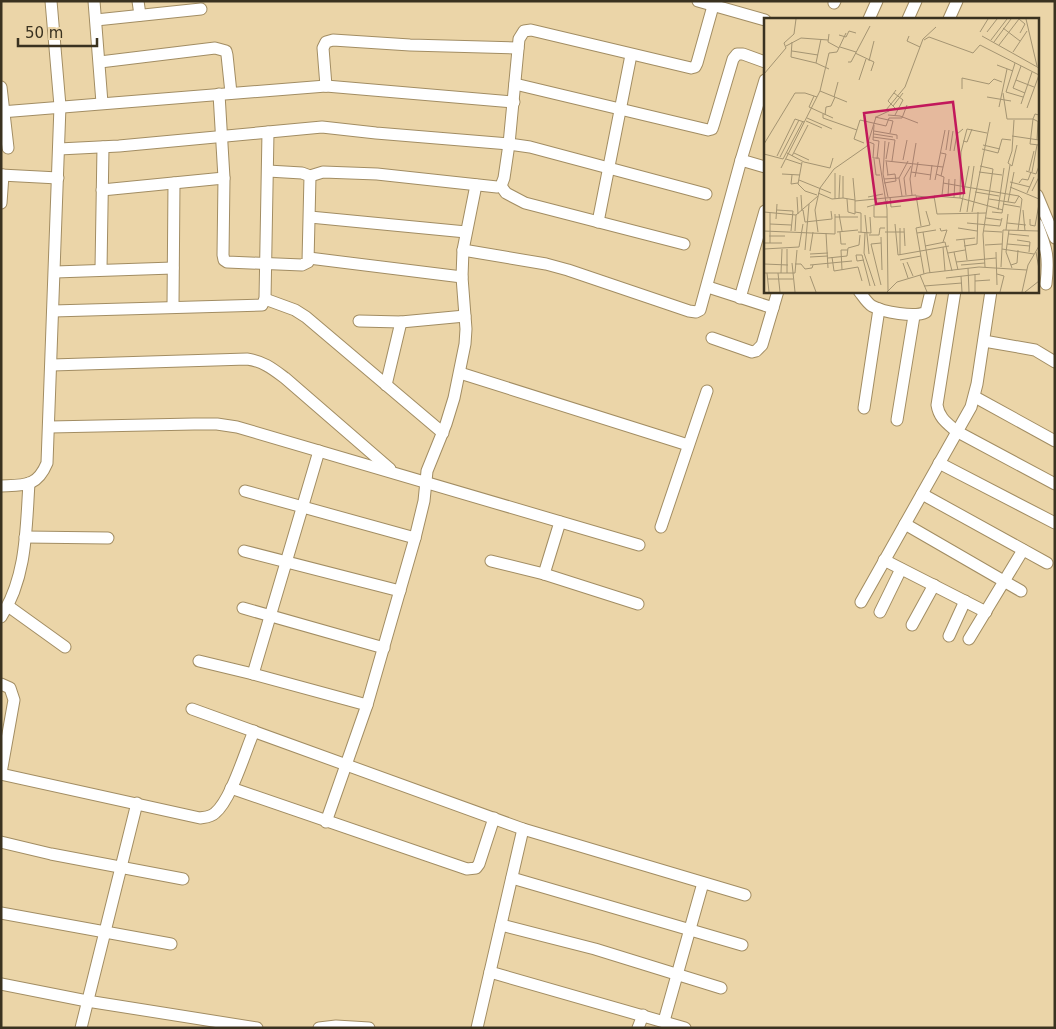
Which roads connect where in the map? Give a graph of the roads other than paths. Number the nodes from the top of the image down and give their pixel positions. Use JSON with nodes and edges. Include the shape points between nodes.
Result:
{"nodes":[{"id":1,"x":51,"y":1,"type":"edge"},
{"id":2,"x":94,"y":1,"type":"edge"},
{"id":3,"x":138,"y":1,"type":"edge"},
{"id":4,"x":698,"y":1,"type":"edge"},
{"id":5,"x":877,"y":1,"type":"edge"},
{"id":6,"x":916,"y":1,"type":"edge"},
{"id":7,"x":956,"y":1,"type":"edge"},
{"id":8,"x":713,"y":6,"type":"junction"},
{"id":9,"x":201,"y":9,"type":"dead end"},
{"id":10,"x":140,"y":15,"type":"junction"},
{"id":11,"x":869,"y":18,"type":"edge"},
{"id":12,"x":908,"y":18,"type":"edge"},
{"id":13,"x":948,"y":18,"type":"edge"},
{"id":14,"x":96,"y":20,"type":"junction"},
{"id":15,"x":764,"y":20,"type":"edge"},
{"id":16,"x":518,"y":48,"type":"junction"},
{"id":17,"x":631,"y":55,"type":"junction"},
{"id":18,"x":100,"y":62,"type":"junction"},
{"id":19,"x":764,"y":62,"type":"edge"},
{"id":20,"x":764,"y":83,"type":"edge"},
{"id":21,"x":515,"y":84,"type":"junction"},
{"id":22,"x":326,"y":86,"type":"junction"},
{"id":23,"x":1,"y":87,"type":"edge"},
{"id":24,"x":225,"y":93,"type":"junction"},
{"id":25,"x":514,"y":102,"type":"junction"},
{"id":26,"x":102,"y":103,"type":"junction"},
{"id":27,"x":60,"y":106,"type":"junction"},
{"id":28,"x":621,"y":109,"type":"junction"},
{"id":29,"x":3,"y":112,"type":"edge"},
{"id":30,"x":268,"y":132,"type":"junction"},
{"id":31,"x":222,"y":136,"type":"junction"},
{"id":32,"x":509,"y":144,"type":"junction"},
{"id":33,"x":103,"y":146,"type":"junction"},
{"id":34,"x":8,"y":148,"type":"dead end"},
{"id":35,"x":60,"y":149,"type":"junction"},
{"id":36,"x":741,"y":160,"type":"junction"},
{"id":37,"x":764,"y":167,"type":"edge"},
{"id":38,"x":610,"y":168,"type":"junction"},
{"id":39,"x":268,"y":171,"type":"junction"},
{"id":40,"x":2,"y":175,"type":"edge"},
{"id":41,"x":310,"y":176,"type":"junction"},
{"id":42,"x":58,"y":178,"type":"junction"},
{"id":43,"x":224,"y":178,"type":"junction"},
{"id":44,"x":174,"y":183,"type":"junction"},
{"id":45,"x":476,"y":185,"type":"junction"},
{"id":46,"x":501,"y":186,"type":"junction"},
{"id":47,"x":102,"y":190,"type":"junction"},
{"id":48,"x":706,"y":194,"type":"dead end"},
{"id":49,"x":1038,"y":197,"type":"edge"},
{"id":50,"x":1,"y":203,"type":"edge"},
{"id":51,"x":764,"y":214,"type":"edge"},
{"id":52,"x":310,"y":217,"type":"junction"},
{"id":53,"x":598,"y":222,"type":"junction"},
{"id":54,"x":1038,"y":227,"type":"edge"},
{"id":55,"x":466,"y":232,"type":"junction"},
{"id":56,"x":1055,"y":238,"type":"edge"},
{"id":57,"x":684,"y":244,"type":"dead end"},
{"id":58,"x":463,"y":250,"type":"junction"},
{"id":59,"x":309,"y":258,"type":"junction"},
{"id":60,"x":265,"y":264,"type":"junction"},
{"id":61,"x":173,"y":268,"type":"junction"},
{"id":62,"x":101,"y":269,"type":"junction"},
{"id":63,"x":55,"y":272,"type":"junction"},
{"id":64,"x":462,"y":277,"type":"junction"},
{"id":65,"x":1046,"y":284,"type":"dead end"},
{"id":66,"x":708,"y":287,"type":"junction"},
{"id":67,"x":778,"y":292,"type":"edge"},
{"id":68,"x":860,"y":292,"type":"edge"},
{"id":69,"x":931,"y":292,"type":"edge"},
{"id":70,"x":955,"y":292,"type":"edge"},
{"id":71,"x":991,"y":292,"type":"edge"},
{"id":72,"x":740,"y":298,"type":"junction"},
{"id":73,"x":265,"y":299,"type":"junction"},
{"id":74,"x":173,"y":306,"type":"junction"},
{"id":75,"x":773,"y":308,"type":"junction"},
{"id":76,"x":879,"y":309,"type":"junction"},
{"id":77,"x":53,"y":311,"type":"junction"},
{"id":78,"x":465,"y":316,"type":"junction"},
{"id":79,"x":914,"y":316,"type":"junction"},
{"id":80,"x":359,"y":321,"type":"dead end"},
{"id":81,"x":401,"y":322,"type":"junction"},
{"id":82,"x":712,"y":338,"type":"dead end"},
{"id":83,"x":984,"y":341,"type":"junction"},
{"id":84,"x":1055,"y":362,"type":"edge"},
{"id":85,"x":52,"y":364,"type":"junction"},
{"id":86,"x":460,"y":373,"type":"junction"},
{"id":87,"x":386,"y":385,"type":"junction"},
{"id":88,"x":707,"y":390,"type":"dead end"},
{"id":89,"x":975,"y":397,"type":"junction"},
{"id":90,"x":864,"y":408,"type":"dead end"},
{"id":91,"x":897,"y":420,"type":"dead end"},
{"id":92,"x":50,"y":427,"type":"junction"},
{"id":93,"x":956,"y":431,"type":"junction"},
{"id":94,"x":441,"y":438,"type":"junction"},
{"id":95,"x":1055,"y":441,"type":"edge"},
{"id":96,"x":688,"y":445,"type":"junction"},
{"id":97,"x":319,"y":451,"type":"junction"},
{"id":98,"x":939,"y":463,"type":"junction"},
{"id":99,"x":394,"y":472,"type":"junction"},
{"id":100,"x":426,"y":482,"type":"junction"},
{"id":101,"x":28,"y":483,"type":"junction"},
{"id":102,"x":1055,"y":484,"type":"edge"},
{"id":103,"x":1,"y":486,"type":"edge"},
{"id":104,"x":245,"y":490,"type":"dead end"},
{"id":105,"x":922,"y":494,"type":"junction"},
{"id":106,"x":303,"y":507,"type":"junction"},
{"id":107,"x":560,"y":522,"type":"junction"},
{"id":108,"x":1055,"y":523,"type":"edge"},
{"id":109,"x":905,"y":524,"type":"junction"},
{"id":110,"x":662,"y":527,"type":"dead end"},
{"id":111,"x":25,"y":537,"type":"junction"},
{"id":112,"x":108,"y":538,"type":"dead end"},
{"id":113,"x":415,"y":538,"type":"junction"},
{"id":114,"x":639,"y":546,"type":"dead end"},
{"id":115,"x":1023,"y":550,"type":"junction"},
{"id":116,"x":244,"y":551,"type":"dead end"},
{"id":117,"x":884,"y":560,"type":"junction"},
{"id":118,"x":491,"y":561,"type":"dead end"},
{"id":119,"x":286,"y":562,"type":"junction"},
{"id":120,"x":1047,"y":563,"type":"dead end"},
{"id":121,"x":901,"y":569,"type":"junction"},
{"id":122,"x":544,"y":574,"type":"junction"},
{"id":123,"x":1005,"y":581,"type":"junction"},
{"id":124,"x":934,"y":585,"type":"junction"},
{"id":125,"x":400,"y":591,"type":"junction"},
{"id":126,"x":1021,"y":591,"type":"dead end"},
{"id":127,"x":965,"y":601,"type":"junction"},
{"id":128,"x":861,"y":602,"type":"dead end"},
{"id":129,"x":638,"y":604,"type":"dead end"},
{"id":130,"x":8,"y":606,"type":"junction"},
{"id":131,"x":243,"y":608,"type":"dead end"},
{"id":132,"x":880,"y":612,"type":"dead end"},
{"id":133,"x":986,"y":612,"type":"junction"},
{"id":134,"x":270,"y":616,"type":"junction"},
{"id":135,"x":1,"y":617,"type":"edge"},
{"id":136,"x":912,"y":626,"type":"dead end"},
{"id":137,"x":948,"y":636,"type":"dead end"},
{"id":138,"x":968,"y":639,"type":"dead end"},
{"id":139,"x":65,"y":647,"type":"dead end"},
{"id":140,"x":384,"y":648,"type":"junction"},
{"id":141,"x":199,"y":661,"type":"dead end"},
{"id":142,"x":253,"y":674,"type":"junction"},
{"id":143,"x":1,"y":684,"type":"edge"},
{"id":144,"x":367,"y":705,"type":"junction"},
{"id":145,"x":192,"y":708,"type":"dead end"},
{"id":146,"x":254,"y":731,"type":"junction"},
{"id":147,"x":346,"y":765,"type":"junction"},
{"id":148,"x":1,"y":774,"type":"edge"},
{"id":149,"x":227,"y":795,"type":"junction"},
{"id":150,"x":137,"y":803,"type":"junction"},
{"id":151,"x":494,"y":818,"type":"junction"},
{"id":152,"x":326,"y":822,"type":"junction"},
{"id":153,"x":523,"y":829,"type":"junction"},
{"id":154,"x":1,"y":842,"type":"edge"},
{"id":155,"x":121,"y":867,"type":"junction"},
{"id":156,"x":512,"y":878,"type":"junction"},
{"id":157,"x":183,"y":879,"type":"dead end"},
{"id":158,"x":702,"y":883,"type":"junction"},
{"id":159,"x":745,"y":895,"type":"dead end"},
{"id":160,"x":1,"y":913,"type":"edge"},
{"id":161,"x":501,"y":925,"type":"junction"},
{"id":162,"x":690,"y":929,"type":"junction"},
{"id":163,"x":104,"y":932,"type":"junction"},
{"id":164,"x":170,"y":944,"type":"dead end"},
{"id":165,"x":742,"y":945,"type":"dead end"},
{"id":166,"x":677,"y":975,"type":"junction"},
{"id":167,"x":489,"y":978,"type":"junction"},
{"id":168,"x":1,"y":984,"type":"edge"},
{"id":169,"x":721,"y":988,"type":"dead end"},
{"id":170,"x":87,"y":1001,"type":"junction"},
{"id":171,"x":643,"y":1015,"type":"junction"},
{"id":172,"x":664,"y":1021,"type":"junction"},
{"id":173,"x":324,"y":1027,"type":"edge"},
{"id":174,"x":81,"y":1028,"type":"edge"},
{"id":175,"x":257,"y":1028,"type":"edge"},
{"id":176,"x":369,"y":1028,"type":"edge"},
{"id":177,"x":477,"y":1028,"type":"edge"},
{"id":178,"x":638,"y":1028,"type":"edge"},
{"id":179,"x":685,"y":1028,"type":"edge"}],
"edges":[{"from":1,"to":27,"type":"street"},
{"from":2,"to":14,"type":"street"},
{"from":3,"to":10,"type":"street"},
{"from":4,"to":8,"type":"street"},
{"from":5,"to":11,"type":"street"},
{"from":6,"to":12,"type":"street"},
{"from":7,"to":13,"type":"street"},
{"from":8,"to":15,"type":"street"},
{"from":8,"to":17,"type":"street","via":[[695,67],[685,68]]},
{"from":9,"to":10,"type":"street"},
{"from":10,"to":14,"type":"street"},
{"from":14,"to":18,"type":"street"},
{"from":16,"to":17,"type":"street","via":[[521,34],[531,30]]},
{"from":16,"to":21,"type":"street"},
{"from":16,"to":22,"type":"street","via":[[333,40],[326,42],[323,48]]},
{"from":17,"to":28,"type":"street"},
{"from":18,"to":24,"type":"street","via":[[222,49],[227,55]]},
{"from":18,"to":26,"type":"street"},
{"from":19,"to":28,"type":"street","via":[[743,54],[737,54],[733,59],[712,129]]},
{"from":20,"to":36,"type":"street"},
{"from":21,"to":25,"type":"street"},
{"from":21,"to":28,"type":"street"},
{"from":22,"to":24,"type":"street"},
{"from":22,"to":25,"type":"street"},
{"from":23,"to":29,"type":"street"},
{"from":24,"to":26,"type":"street"},
{"from":24,"to":31,"type":"street"},
{"from":25,"to":32,"type":"street"},
{"from":26,"to":27,"type":"street"},
{"from":27,"to":29,"type":"street"},
{"from":27,"to":35,"type":"street"},
{"from":28,"to":38,"type":"street"},
{"from":29,"to":34,"type":"street"},
{"from":30,"to":31,"type":"street"},
{"from":30,"to":32,"type":"street","via":[[333,127]]},
{"from":30,"to":39,"type":"street"},
{"from":31,"to":33,"type":"street"},
{"from":31,"to":43,"type":"street"},
{"from":32,"to":38,"type":"street"},
{"from":32,"to":46,"type":"street"},
{"from":33,"to":35,"type":"street"},
{"from":33,"to":47,"type":"street"},
{"from":35,"to":42,"type":"street"},
{"from":36,"to":37,"type":"street"},
{"from":36,"to":66,"type":"street"},
{"from":38,"to":48,"type":"street"},
{"from":38,"to":53,"type":"street"},
{"from":39,"to":41,"type":"street"},
{"from":39,"to":60,"type":"street"},
{"from":40,"to":42,"type":"street"},
{"from":40,"to":50,"type":"street"},
{"from":41,"to":45,"type":"street","via":[[323,172],[377,174]]},
{"from":41,"to":52,"type":"street"},
{"from":42,"to":63,"type":"street"},
{"from":43,"to":44,"type":"street"},
{"from":43,"to":60,"type":"street","via":[[224,260]]},
{"from":44,"to":47,"type":"street"},
{"from":44,"to":61,"type":"street"},
{"from":45,"to":46,"type":"street"},
{"from":45,"to":55,"type":"street"},
{"from":46,"to":53,"type":"street","via":[[506,193],[525,203]]},
{"from":47,"to":62,"type":"street"},
{"from":49,"to":56,"type":"street"},
{"from":51,"to":72,"type":"street"},
{"from":52,"to":55,"type":"street"},
{"from":52,"to":59,"type":"street"},
{"from":53,"to":57,"type":"street"},
{"from":54,"to":65,"type":"street","via":[[1048,258]]},
{"from":55,"to":58,"type":"street"},
{"from":58,"to":64,"type":"street"},
{"from":58,"to":66,"type":"street","via":[[568,270],[689,311],[700,310]]},
{"from":59,"to":60,"type":"street","via":[[302,265]]},
{"from":59,"to":64,"type":"street"},
{"from":60,"to":73,"type":"street"},
{"from":61,"to":62,"type":"street"},
{"from":61,"to":74,"type":"street"},
{"from":62,"to":63,"type":"street"},
{"from":63,"to":77,"type":"street"},
{"from":64,"to":78,"type":"street"},
{"from":66,"to":72,"type":"street"},
{"from":67,"to":75,"type":"street"},
{"from":68,"to":76,"type":"street","via":[[871,306]]},
{"from":69,"to":79,"type":"street","via":[[926,312]]},
{"from":70,"to":93,"type":"street","via":[[937,405],[942,420]]},
{"from":71,"to":83,"type":"street"},
{"from":72,"to":75,"type":"street"},
{"from":73,"to":74,"type":"street","via":[[262,305],[257,306]]},
{"from":73,"to":87,"type":"street","via":[[306,317]]},
{"from":74,"to":77,"type":"street"},
{"from":75,"to":82,"type":"street","via":[[762,345],[756,351]]},
{"from":76,"to":79,"type":"street"},
{"from":76,"to":90,"type":"street"},
{"from":77,"to":85,"type":"street"},
{"from":78,"to":81,"type":"street"},
{"from":78,"to":86,"type":"street"},
{"from":79,"to":91,"type":"street"},
{"from":80,"to":81,"type":"street"},
{"from":81,"to":87,"type":"street"},
{"from":83,"to":84,"type":"street","via":[[1035,350]]},
{"from":83,"to":89,"type":"street"},
{"from":85,"to":92,"type":"street"},
{"from":85,"to":99,"type":"street","via":[[258,360],[285,378]]},
{"from":86,"to":94,"type":"street"},
{"from":86,"to":96,"type":"street"},
{"from":87,"to":94,"type":"street"},
{"from":88,"to":96,"type":"street"},
{"from":89,"to":93,"type":"street"},
{"from":89,"to":95,"type":"street"},
{"from":92,"to":97,"type":"street","via":[[217,424]]},
{"from":92,"to":101,"type":"street","via":[[48,463],[42,475]]},
{"from":93,"to":98,"type":"street"},
{"from":93,"to":102,"type":"street"},
{"from":94,"to":100,"type":"street","via":[[430,460]]},
{"from":96,"to":110,"type":"street"},
{"from":97,"to":99,"type":"street"},
{"from":97,"to":106,"type":"street"},
{"from":98,"to":105,"type":"street"},
{"from":98,"to":108,"type":"street"},
{"from":99,"to":100,"type":"street"},
{"from":100,"to":107,"type":"street"},
{"from":100,"to":113,"type":"street"},
{"from":101,"to":103,"type":"street"},
{"from":101,"to":111,"type":"street"},
{"from":104,"to":106,"type":"street"},
{"from":105,"to":109,"type":"street"},
{"from":105,"to":115,"type":"street"},
{"from":106,"to":113,"type":"street"},
{"from":106,"to":119,"type":"street"},
{"from":107,"to":114,"type":"street"},
{"from":107,"to":122,"type":"street"},
{"from":109,"to":117,"type":"street"},
{"from":109,"to":123,"type":"street"},
{"from":111,"to":112,"type":"street"},
{"from":111,"to":130,"type":"street","via":[[21,567]]},
{"from":113,"to":125,"type":"street"},
{"from":115,"to":120,"type":"street"},
{"from":115,"to":123,"type":"street"},
{"from":116,"to":119,"type":"street"},
{"from":117,"to":121,"type":"street"},
{"from":117,"to":128,"type":"street"},
{"from":118,"to":122,"type":"street"},
{"from":119,"to":125,"type":"street"},
{"from":119,"to":134,"type":"street"},
{"from":121,"to":124,"type":"street"},
{"from":121,"to":132,"type":"street"},
{"from":122,"to":129,"type":"street"},
{"from":123,"to":126,"type":"street"},
{"from":123,"to":133,"type":"street"},
{"from":124,"to":127,"type":"street"},
{"from":124,"to":136,"type":"street"},
{"from":125,"to":140,"type":"street"},
{"from":127,"to":133,"type":"street"},
{"from":127,"to":137,"type":"street"},
{"from":130,"to":135,"type":"street"},
{"from":130,"to":139,"type":"street"},
{"from":131,"to":134,"type":"street"},
{"from":133,"to":138,"type":"street"},
{"from":134,"to":140,"type":"street"},
{"from":134,"to":142,"type":"street"},
{"from":140,"to":144,"type":"street"},
{"from":141,"to":142,"type":"street"},
{"from":142,"to":144,"type":"street"},
{"from":143,"to":148,"type":"street","via":[[10,688],[14,700]]},
{"from":144,"to":147,"type":"street"},
{"from":145,"to":146,"type":"street"},
{"from":146,"to":147,"type":"street"},
{"from":146,"to":149,"type":"street"},
{"from":147,"to":151,"type":"street"},
{"from":147,"to":152,"type":"street"},
{"from":148,"to":150,"type":"street"},
{"from":149,"to":150,"type":"street","via":[[216,813],[200,818]]},
{"from":149,"to":152,"type":"street"},
{"from":150,"to":155,"type":"street"},
{"from":151,"to":152,"type":"street","via":[[479,864],[472,870]]},
{"from":151,"to":153,"type":"street"},
{"from":153,"to":156,"type":"street"},
{"from":153,"to":158,"type":"street"},
{"from":154,"to":155,"type":"street"},
{"from":155,"to":157,"type":"street"},
{"from":155,"to":163,"type":"street"},
{"from":156,"to":161,"type":"street"},
{"from":156,"to":162,"type":"street"},
{"from":158,"to":159,"type":"street"},
{"from":158,"to":162,"type":"street"},
{"from":160,"to":163,"type":"street"},
{"from":161,"to":166,"type":"street","via":[[595,949]]},
{"from":161,"to":167,"type":"street"},
{"from":162,"to":165,"type":"street"},
{"from":162,"to":166,"type":"street"},
{"from":163,"to":164,"type":"street"},
{"from":163,"to":170,"type":"street"},
{"from":166,"to":169,"type":"street"},
{"from":166,"to":172,"type":"street"},
{"from":167,"to":171,"type":"street"},
{"from":167,"to":177,"type":"street"},
{"from":168,"to":170,"type":"street"},
{"from":170,"to":174,"type":"street"},
{"from":170,"to":175,"type":"street"},
{"from":171,"to":172,"type":"street"},
{"from":171,"to":178,"type":"street"},
{"from":172,"to":179,"type":"street"},
{"from":173,"to":176,"type":"street"}]}
